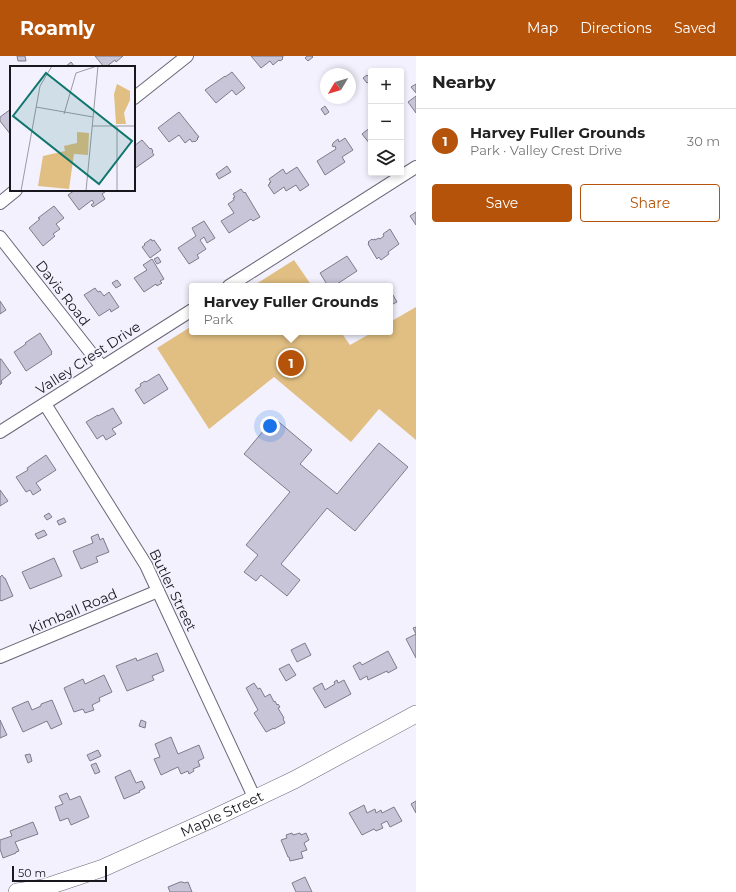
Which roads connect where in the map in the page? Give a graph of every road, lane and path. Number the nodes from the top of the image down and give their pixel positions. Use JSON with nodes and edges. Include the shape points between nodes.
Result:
{"nodes":[{"id":1,"x":187,"y":56,"type":"edge"},
{"id":2,"x":135,"y":97,"type":"edge"},
{"id":3,"x":416,"y":167,"type":"edge"},
{"id":4,"x":15,"y":191,"type":"edge"},
{"id":5,"x":0,"y":203,"type":"edge"},
{"id":6,"x":0,"y":237,"type":"edge"},
{"id":7,"x":234,"y":283,"type":"edge"},
{"id":8,"x":189,"y":312,"type":"edge"},
{"id":9,"x":102,"y":367,"type":"junction"},
{"id":10,"x":45,"y":404,"type":"junction"},
{"id":11,"x":0,"y":432,"type":"edge"},
{"id":12,"x":158,"y":591,"type":"junction"},
{"id":13,"x":0,"y":657,"type":"edge"},
{"id":14,"x":416,"y":714,"type":"edge"},
{"id":15,"x":255,"y":799,"type":"junction"},
{"id":16,"x":18,"y":892,"type":"edge"}],
"edges":[{"from":1,"to":2,"type":"street"},
{"from":3,"to":7,"type":"street"},
{"from":4,"to":5,"type":"street"},
{"from":6,"to":9,"type":"street","name":"Davis Road"},
{"from":8,"to":9,"type":"street","name":"Valley Crest Drive"},
{"from":9,"to":10,"type":"street","name":"Valley Crest Drive"},
{"from":10,"to":11,"type":"street","name":"Valley Crest Drive"},
{"from":10,"to":12,"type":"street","name":"Butler Street","via":[[146,565]]},
{"from":12,"to":13,"type":"street","name":"Kimball Road"},
{"from":12,"to":15,"type":"street","name":"Butler Street"},
{"from":14,"to":15,"type":"main road","name":"Maple Street"},
{"from":15,"to":16,"type":"main road","name":"Maple Street","via":[[103,868],[43,888]]}]}
